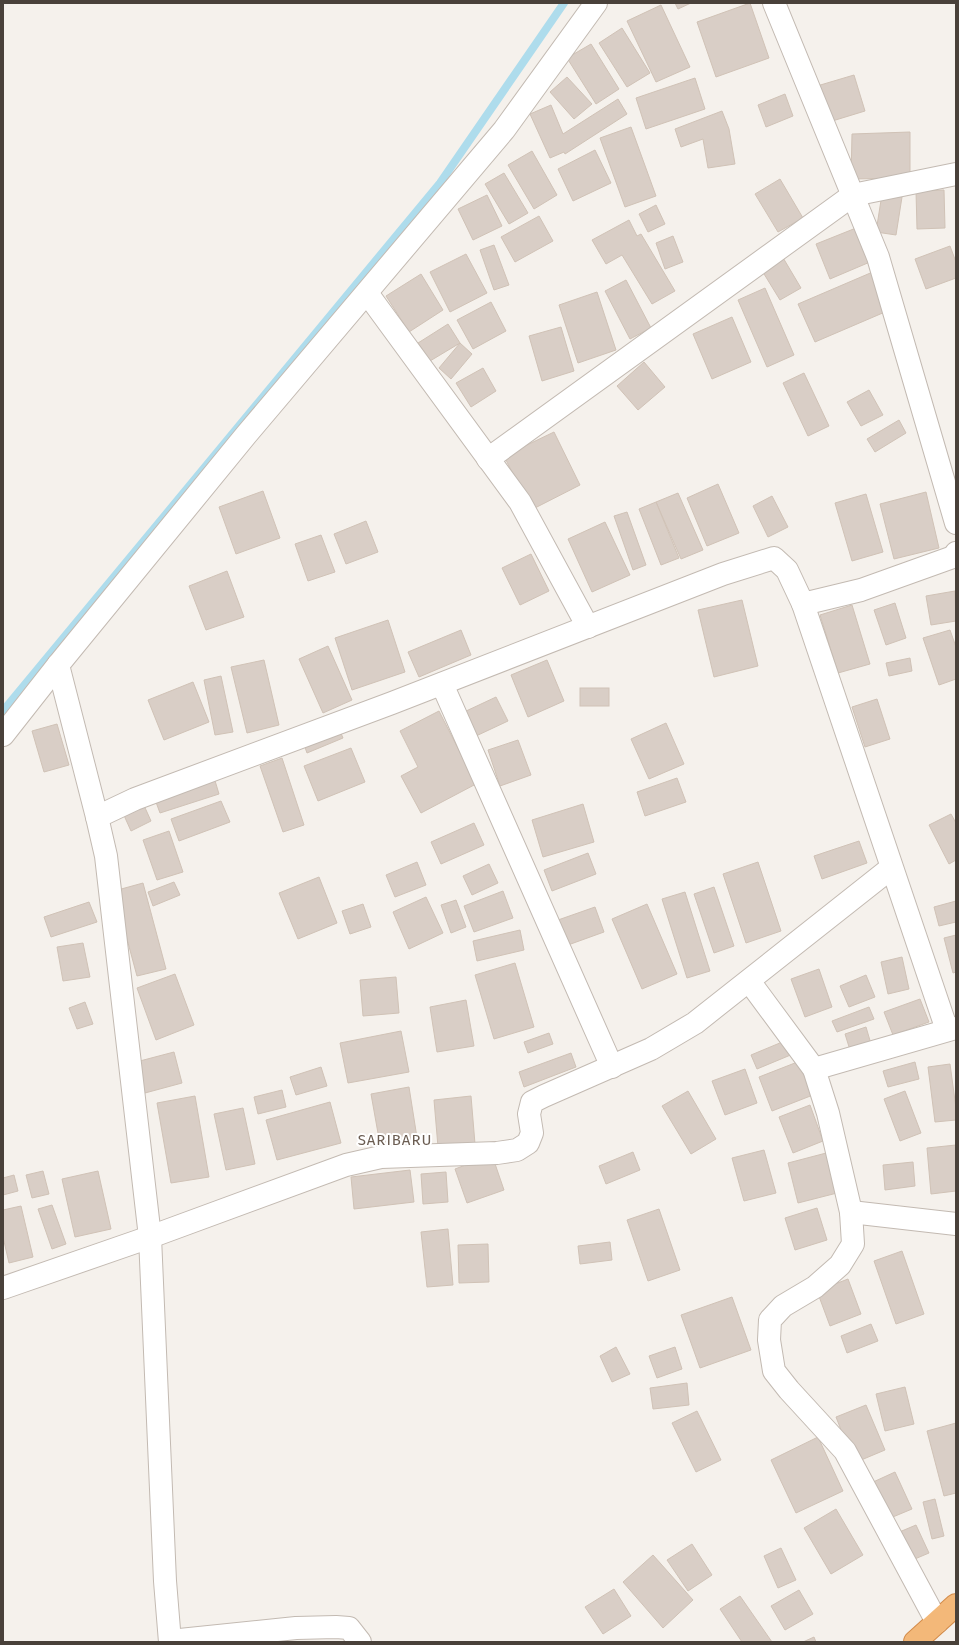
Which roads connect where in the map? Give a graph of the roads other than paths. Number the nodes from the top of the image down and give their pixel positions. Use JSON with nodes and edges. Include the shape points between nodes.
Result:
{"nodes":[{"id":1,"x":596,"y":3,"type":"edge"},
{"id":2,"x":774,"y":3,"type":"edge"},
{"id":3,"x":956,"y":174,"type":"edge"},
{"id":4,"x":853,"y":195,"type":"junction"},
{"id":5,"x":367,"y":293,"type":"junction"},
{"id":6,"x":488,"y":460,"type":"junction"},
{"id":7,"x":956,"y":523,"type":"edge"},
{"id":8,"x":956,"y":553,"type":"edge"},
{"id":9,"x":803,"y":604,"type":"junction"},
{"id":10,"x":588,"y":627,"type":"junction"},
{"id":11,"x":58,"y":665,"type":"junction"},
{"id":12,"x":442,"y":684,"type":"junction"},
{"id":13,"x":3,"y":735,"type":"edge"},
{"id":14,"x":97,"y":817,"type":"junction"},
{"id":15,"x":891,"y":868,"type":"junction"},
{"id":16,"x":749,"y":981,"type":"junction"},
{"id":17,"x":952,"y":1029,"type":"edge"},
{"id":18,"x":612,"y":1067,"type":"junction"},
{"id":19,"x":814,"y":1069,"type":"junction"},
{"id":20,"x":851,"y":1212,"type":"junction"},
{"id":21,"x":956,"y":1224,"type":"edge"},
{"id":22,"x":150,"y":1237,"type":"junction"},
{"id":23,"x":3,"y":1288,"type":"edge"},
{"id":24,"x":956,"y":1604,"type":"edge"},
{"id":25,"x":937,"y":1622,"type":"junction"},
{"id":26,"x":170,"y":1641,"type":"edge"},
{"id":27,"x":360,"y":1642,"type":"edge"},
{"id":28,"x":915,"y":1642,"type":"edge"}],
"edges":[{"from":1,"to":5,"type":"street","via":[[504,130]]},
{"from":2,"to":4,"type":"street"},
{"from":3,"to":4,"type":"street"},
{"from":4,"to":6,"type":"street"},
{"from":4,"to":7,"type":"street","via":[[878,257]]},
{"from":5,"to":6,"type":"street"},
{"from":5,"to":11,"type":"street","via":[[246,435]]},
{"from":6,"to":10,"type":"street","via":[[520,502]]},
{"from":8,"to":9,"type":"street","via":[[953,557],[860,590]]},
{"from":9,"to":10,"type":"street","via":[[787,570],[774,558],[723,574]]},
{"from":9,"to":15,"type":"street"},
{"from":10,"to":12,"type":"street"},
{"from":11,"to":13,"type":"street"},
{"from":11,"to":14,"type":"street"},
{"from":12,"to":14,"type":"street","via":[[135,799]]},
{"from":12,"to":18,"type":"street"},
{"from":14,"to":22,"type":"street","via":[[106,856]]},
{"from":15,"to":16,"type":"street"},
{"from":15,"to":17,"type":"street"},
{"from":16,"to":18,"type":"street","via":[[695,1023],[651,1049]]},
{"from":16,"to":19,"type":"street"},
{"from":17,"to":19,"type":"street"},
{"from":18,"to":22,"type":"street","via":[[532,1102],[529,1114],[532,1134],[528,1143],[517,1150],[381,1157],[276,1190]]},
{"from":19,"to":20,"type":"street","via":[[828,1113]]},
{"from":20,"to":21,"type":"street"},
{"from":20,"to":25,"type":"street","via":[[853,1244],[840,1265],[815,1287],[783,1306],[770,1320],[769,1340],[774,1371],[788,1390],[845,1451]]},
{"from":22,"to":23,"type":"street"},
{"from":22,"to":26,"type":"street","via":[[165,1581]]},
{"from":24,"to":25,"type":"highway"},
{"from":25,"to":28,"type":"highway"},
{"from":26,"to":27,"type":"street","via":[[296,1628],[336,1627],[349,1628]]}]}
